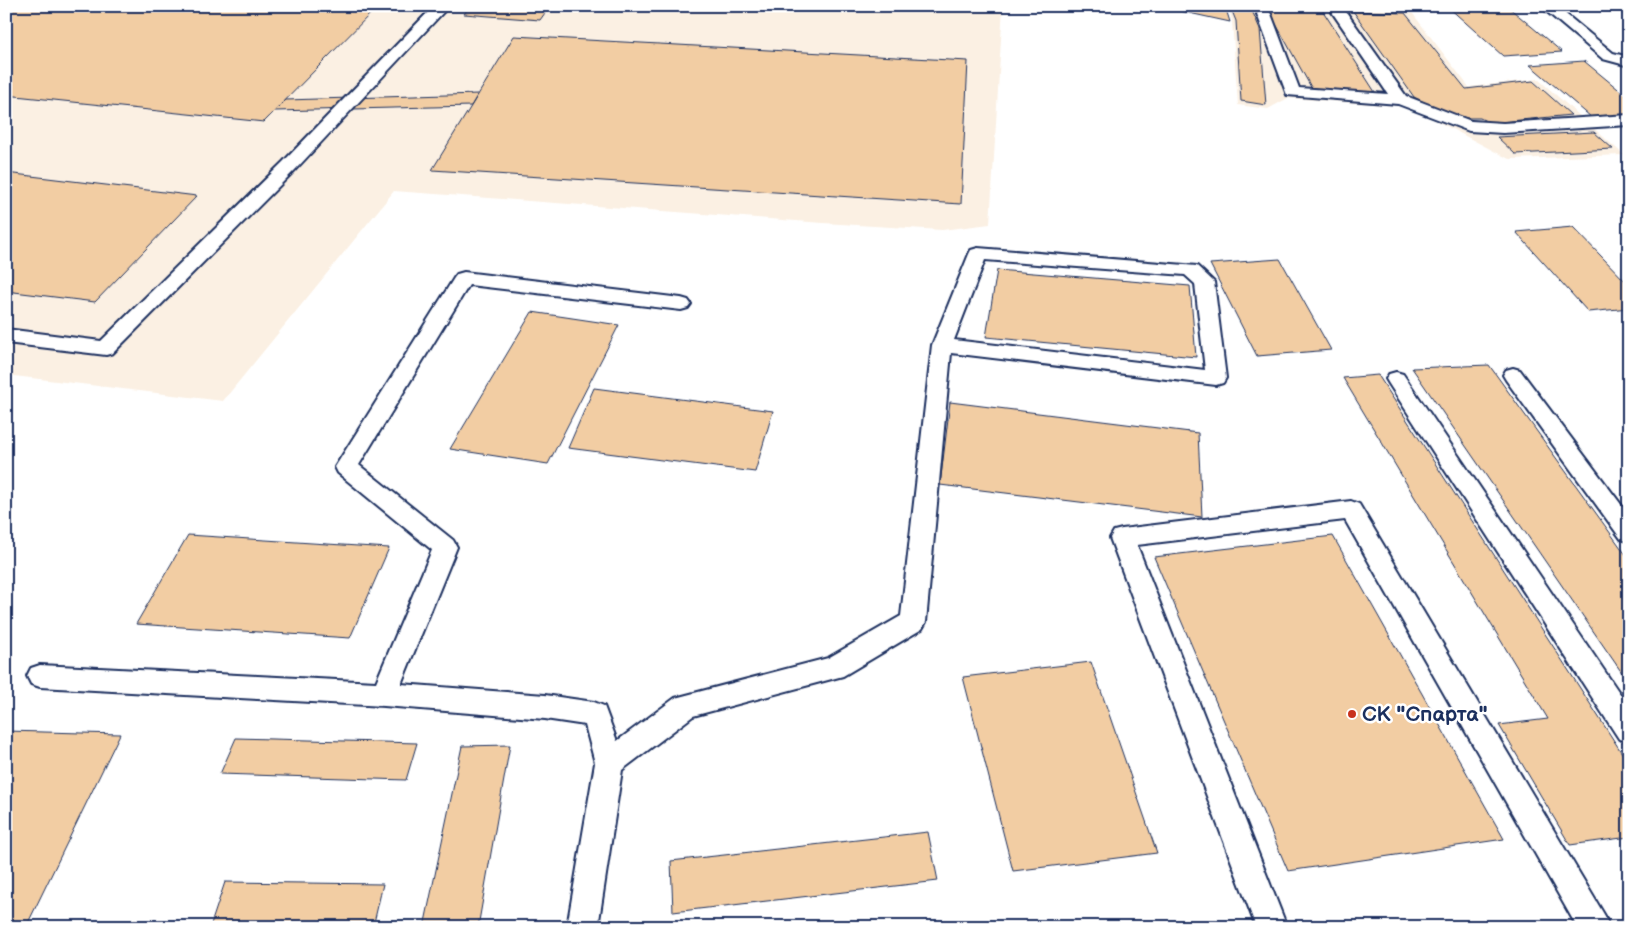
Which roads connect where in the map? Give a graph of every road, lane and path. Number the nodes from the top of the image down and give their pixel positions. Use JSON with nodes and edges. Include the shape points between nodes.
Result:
{"nodes":[{"id":1,"x":442,"y":6,"type":"edge"},
{"id":2,"x":1547,"y":6,"type":"edge"},
{"id":3,"x":1626,"y":6,"type":"edge"},
{"id":4,"x":1629,"y":9,"type":"edge"},
{"id":5,"x":1339,"y":12,"type":"dead end"},
{"id":6,"x":1264,"y":14,"type":"dead end"},
{"id":7,"x":1629,"y":62,"type":"edge"},
{"id":8,"x":1400,"y":99,"type":"junction"},
{"id":9,"x":1629,"y":120,"type":"edge"},
{"id":10,"x":681,"y":304,"type":"dead end"},
{"id":11,"x":6,"y":336,"type":"edge"},
{"id":12,"x":942,"y":345,"type":"junction"},
{"id":13,"x":1513,"y":375,"type":"dead end"},
{"id":14,"x":1396,"y":379,"type":"dead end"},
{"id":15,"x":1629,"y":533,"type":"edge"},
{"id":16,"x":40,"y":676,"type":"dead end"},
{"id":17,"x":384,"y":694,"type":"junction"},
{"id":18,"x":1629,"y":730,"type":"edge"},
{"id":19,"x":608,"y":763,"type":"junction"},
{"id":20,"x":582,"y":927,"type":"edge"},
{"id":21,"x":1272,"y":927,"type":"edge"},
{"id":22,"x":1594,"y":927,"type":"edge"}],
"edges":[{"from":1,"to":11,"type":"lane","via":[[289,166],[106,348]]},
{"from":2,"to":7,"type":"lane","via":[[1608,56]]},
{"from":3,"to":4,"type":"street"},
{"from":5,"to":8,"type":"lane"},
{"from":6,"to":8,"type":"lane","via":[[1293,92]]},
{"from":8,"to":9,"type":"lane","via":[[1468,126],[1503,128]]},
{"from":10,"to":17,"type":"lane","via":[[464,278],[346,467],[444,547]]},
{"from":12,"to":12,"type":"lane","via":[[991,351],[1216,378],[1204,282],[1190,270],[978,254]]},
{"from":12,"to":19,"type":"lane","via":[[913,622],[834,668],[685,706]]},
{"from":13,"to":15,"type":"lane"},
{"from":14,"to":18,"type":"lane"},
{"from":16,"to":17,"type":"lane"},
{"from":17,"to":19,"type":"lane","via":[[545,706],[594,714]]},
{"from":19,"to":20,"type":"lane"},
{"from":21,"to":22,"type":"lane","via":[[1122,538],[1350,510]]}]}
